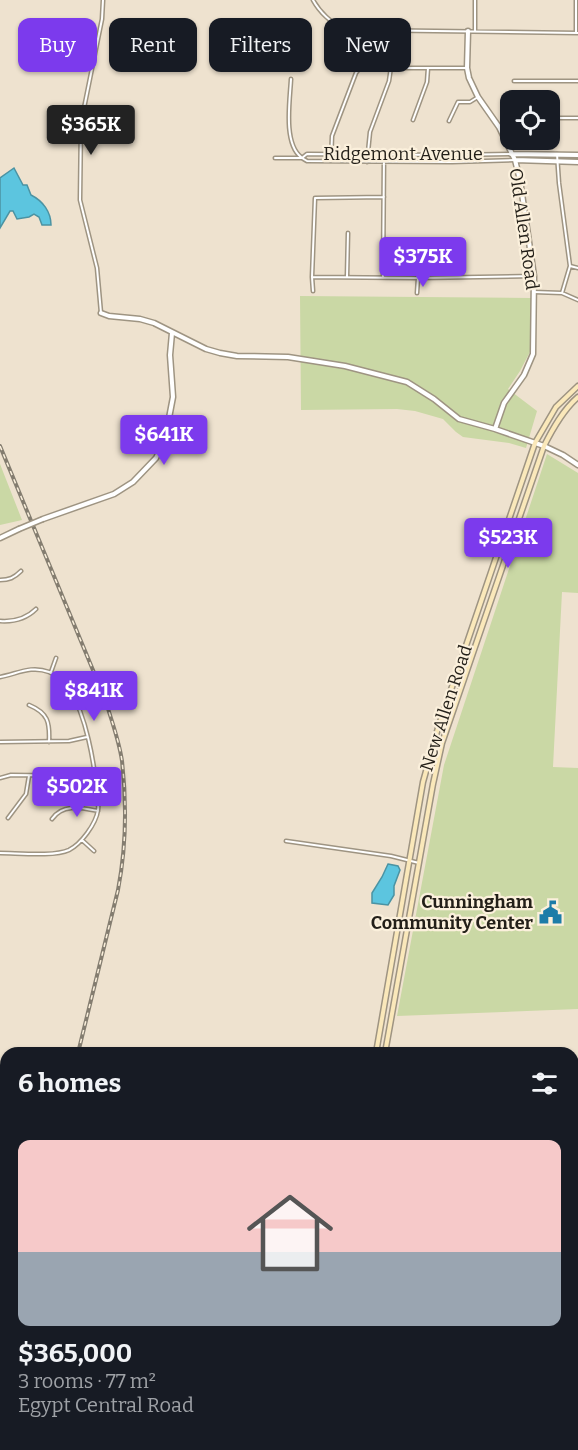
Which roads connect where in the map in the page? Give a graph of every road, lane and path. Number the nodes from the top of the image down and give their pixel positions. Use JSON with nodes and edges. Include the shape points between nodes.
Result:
{"nodes":[{"id":1,"x":103,"y":0,"type":"edge"},
{"id":2,"x":313,"y":0,"type":"edge"},
{"id":3,"x":475,"y":0,"type":"edge"},
{"id":4,"x":576,"y":0,"type":"edge"},
{"id":5,"x":468,"y":31,"type":"junction"},
{"id":6,"x":475,"y":31,"type":"junction"},
{"id":7,"x":577,"y":33,"type":"edge"},
{"id":8,"x":411,"y":67,"type":"edge"},
{"id":9,"x":428,"y":67,"type":"junction"},
{"id":10,"x":467,"y":68,"type":"junction"},
{"id":11,"x":357,"y":72,"type":"edge"},
{"id":12,"x":390,"y":72,"type":"edge"},
{"id":13,"x":291,"y":80,"type":"dead end"},
{"id":14,"x":514,"y":81,"type":"dead end"},
{"id":15,"x":578,"y":81,"type":"edge"},
{"id":16,"x":478,"y":97,"type":"junction"},
{"id":17,"x":560,"y":118,"type":"edge"},
{"id":18,"x":578,"y":118,"type":"edge"},
{"id":19,"x":413,"y":120,"type":"dead end"},
{"id":20,"x":449,"y":121,"type":"dead end"},
{"id":21,"x":499,"y":127,"type":"joint"},
{"id":22,"x":331,"y":154,"type":"junction"},
{"id":23,"x":512,"y":154,"type":"junction"},
{"id":24,"x":557,"y":154,"type":"junction"},
{"id":25,"x":368,"y":155,"type":"junction"},
{"id":26,"x":384,"y":155,"type":"junction"},
{"id":27,"x":578,"y":155,"type":"edge"},
{"id":28,"x":275,"y":158,"type":"dead end"},
{"id":29,"x":302,"y":158,"type":"junction"},
{"id":30,"x":331,"y":160,"type":"junction"},
{"id":31,"x":515,"y":160,"type":"junction"},
{"id":32,"x":384,"y":161,"type":"junction"},
{"id":33,"x":367,"y":162,"type":"junction"},
{"id":34,"x":558,"y":162,"type":"junction"},
{"id":35,"x":578,"y":162,"type":"edge"},
{"id":36,"x":384,"y":197,"type":"junction"},
{"id":37,"x":348,"y":234,"type":"dead end"},
{"id":38,"x":570,"y":266,"type":"junction"},
{"id":39,"x":578,"y":268,"type":"edge"},
{"id":40,"x":534,"y":276,"type":"junction"},
{"id":41,"x":312,"y":277,"type":"junction"},
{"id":42,"x":347,"y":277,"type":"junction"},
{"id":43,"x":383,"y":277,"type":"junction"},
{"id":44,"x":418,"y":278,"type":"junction"},
{"id":45,"x":314,"y":291,"type":"dead end"},
{"id":46,"x":534,"y":292,"type":"junction"},
{"id":47,"x":417,"y":293,"type":"dead end"},
{"id":48,"x":562,"y":293,"type":"junction"},
{"id":49,"x":578,"y":300,"type":"edge"},
{"id":50,"x":101,"y":312,"type":"joint"},
{"id":51,"x":172,"y":333,"type":"junction"},
{"id":52,"x":578,"y":386,"type":"edge"},
{"id":53,"x":578,"y":397,"type":"edge"},
{"id":54,"x":495,"y":429,"type":"junction"},
{"id":55,"x":535,"y":443,"type":"junction"},
{"id":56,"x":544,"y":446,"type":"junction"},
{"id":57,"x":578,"y":465,"type":"edge"},
{"id":58,"x":0,"y":538,"type":"edge"},
{"id":59,"x":492,"y":569,"type":"junction"},
{"id":60,"x":21,"y":571,"type":"dead end"},
{"id":61,"x":0,"y":580,"type":"edge"},
{"id":62,"x":496,"y":585,"type":"junction"},
{"id":63,"x":36,"y":609,"type":"dead end"},
{"id":64,"x":0,"y":621,"type":"edge"},
{"id":65,"x":56,"y":658,"type":"dead end"},
{"id":66,"x":51,"y":672,"type":"junction"},
{"id":67,"x":0,"y":677,"type":"edge"},
{"id":68,"x":29,"y":705,"type":"dead end"},
{"id":69,"x":88,"y":737,"type":"junction"},
{"id":70,"x":0,"y":742,"type":"edge"},
{"id":71,"x":49,"y":742,"type":"junction"},
{"id":72,"x":29,"y":776,"type":"junction"},
{"id":73,"x":95,"y":776,"type":"junction"},
{"id":74,"x":0,"y":778,"type":"edge"},
{"id":75,"x":98,"y":811,"type":"junction"},
{"id":76,"x":8,"y":818,"type":"dead end"},
{"id":77,"x":52,"y":819,"type":"dead end"},
{"id":78,"x":82,"y":840,"type":"junction"},
{"id":79,"x":286,"y":841,"type":"dead end"},
{"id":80,"x":94,"y":850,"type":"dead end"},
{"id":81,"x":0,"y":853,"type":"edge"},
{"id":82,"x":409,"y":860,"type":"junction"},
{"id":83,"x":418,"y":863,"type":"junction"},
{"id":84,"x":377,"y":1047,"type":"edge"},
{"id":85,"x":386,"y":1047,"type":"edge"}],
"edges":[{"from":1,"to":50,"type":"street","via":[[81,123],[80,178],[80,200],[97,267]]},
{"from":2,"to":5,"type":"street","via":[[335,24],[346,28]]},
{"from":3,"to":6,"type":"street"},
{"from":4,"to":7,"type":"street"},
{"from":5,"to":6,"type":"street"},
{"from":5,"to":10,"type":"street","name":"Old Allen Road"},
{"from":6,"to":7,"type":"street"},
{"from":8,"to":9,"type":"street"},
{"from":9,"to":10,"type":"street"},
{"from":9,"to":19,"type":"street","via":[[427,82]]},
{"from":10,"to":16,"type":"street","name":"Old Allen Road"},
{"from":11,"to":22,"type":"street","via":[[332,136]]},
{"from":12,"to":25,"type":"street","via":[[370,132]]},
{"from":13,"to":29,"type":"street","via":[[290,137]]},
{"from":14,"to":15,"type":"street"},
{"from":16,"to":20,"type":"street","via":[[458,102]]},
{"from":16,"to":21,"type":"street","name":"Old Allen Road"},
{"from":17,"to":18,"type":"street"},
{"from":21,"to":23,"type":"street","name":"Old Allen Road"},
{"from":22,"to":25,"type":"street","name":"Ridgemont Avenue"},
{"from":22,"to":29,"type":"street","name":"Ridgemont Avenue","via":[[307,154]]},
{"from":22,"to":30,"type":"street"},
{"from":23,"to":24,"type":"street","name":"Ridgemont Avenue"},
{"from":23,"to":26,"type":"street","name":"Ridgemont Avenue"},
{"from":23,"to":31,"type":"street","name":"Old Allen Road"},
{"from":24,"to":27,"type":"street","name":"Ridgemont Avenue"},
{"from":24,"to":34,"type":"street"},
{"from":25,"to":26,"type":"street","name":"Ridgemont Avenue"},
{"from":25,"to":33,"type":"street"},
{"from":26,"to":32,"type":"street"},
{"from":28,"to":29,"type":"street","name":"Ridgemont Avenue"},
{"from":29,"to":30,"type":"street","name":"Ridgemont Avenue"},
{"from":30,"to":33,"type":"street","name":"Ridgemont Avenue"},
{"from":31,"to":32,"type":"street","name":"Ridgemont Avenue"},
{"from":31,"to":34,"type":"street","name":"Ridgemont Avenue"},
{"from":31,"to":40,"type":"street","name":"Old Allen Road"},
{"from":32,"to":33,"type":"street","name":"Ridgemont Avenue"},
{"from":32,"to":36,"type":"street"},
{"from":34,"to":35,"type":"street","name":"Ridgemont Avenue"},
{"from":34,"to":38,"type":"street"},
{"from":36,"to":41,"type":"street","via":[[315,198]]},
{"from":36,"to":43,"type":"street"},
{"from":37,"to":42,"type":"street"},
{"from":38,"to":39,"type":"street"},
{"from":38,"to":48,"type":"street"},
{"from":40,"to":44,"type":"street"},
{"from":40,"to":46,"type":"street","name":"Old Allen Road"},
{"from":41,"to":42,"type":"street"},
{"from":41,"to":45,"type":"street"},
{"from":42,"to":43,"type":"street"},
{"from":43,"to":44,"type":"street"},
{"from":44,"to":47,"type":"street"},
{"from":46,"to":48,"type":"street"},
{"from":46,"to":54,"type":"street","name":"Old Allen Road","via":[[533,354],[504,403]]},
{"from":48,"to":49,"type":"street"},
{"from":50,"to":51,"type":"street","via":[[154,323]]},
{"from":51,"to":54,"type":"street","via":[[220,353],[288,357],[407,382],[459,419]]},
{"from":51,"to":58,"type":"street","bridge":true,"via":[[172,397],[165,439],[156,458],[133,482],[114,494]]},
{"from":52,"to":55,"type":"main road","name":"New Allen Road","via":[[556,407]]},
{"from":53,"to":56,"type":"main road","name":"New Allen Road","via":[[553,427]]},
{"from":54,"to":55,"type":"street"},
{"from":55,"to":56,"type":"street"},
{"from":55,"to":59,"type":"main road","name":"New Allen Road"},
{"from":56,"to":57,"type":"street"},
{"from":56,"to":62,"type":"main road","name":"New Allen Road"},
{"from":59,"to":62,"type":"main road","via":[[498,574]]},
{"from":59,"to":82,"type":"main road","name":"New Allen Road","via":[[438,728],[423,782]]},
{"from":60,"to":61,"type":"street","via":[[13,578]]},
{"from":62,"to":83,"type":"main road","name":"New Allen Road","via":[[442,743]]},
{"from":63,"to":64,"type":"street","via":[[15,622]]},
{"from":65,"to":66,"type":"street"},
{"from":66,"to":67,"type":"street","via":[[26,669]]},
{"from":66,"to":69,"type":"street","via":[[70,690]]},
{"from":68,"to":71,"type":"street","via":[[47,718]]},
{"from":69,"to":71,"type":"street"},
{"from":69,"to":73,"type":"street"},
{"from":70,"to":71,"type":"street"},
{"from":72,"to":73,"type":"street"},
{"from":72,"to":74,"type":"street"},
{"from":72,"to":76,"type":"street","via":[[26,794]]},
{"from":73,"to":75,"type":"street"},
{"from":75,"to":77,"type":"street","via":[[67,808]]},
{"from":75,"to":78,"type":"street"},
{"from":78,"to":80,"type":"street"},
{"from":78,"to":81,"type":"street","via":[[59,853]]},
{"from":79,"to":82,"type":"street"},
{"from":82,"to":83,"type":"street"},
{"from":82,"to":84,"type":"main road","name":"New Allen Road"},
{"from":83,"to":85,"type":"main road","name":"New Allen Road"}]}
